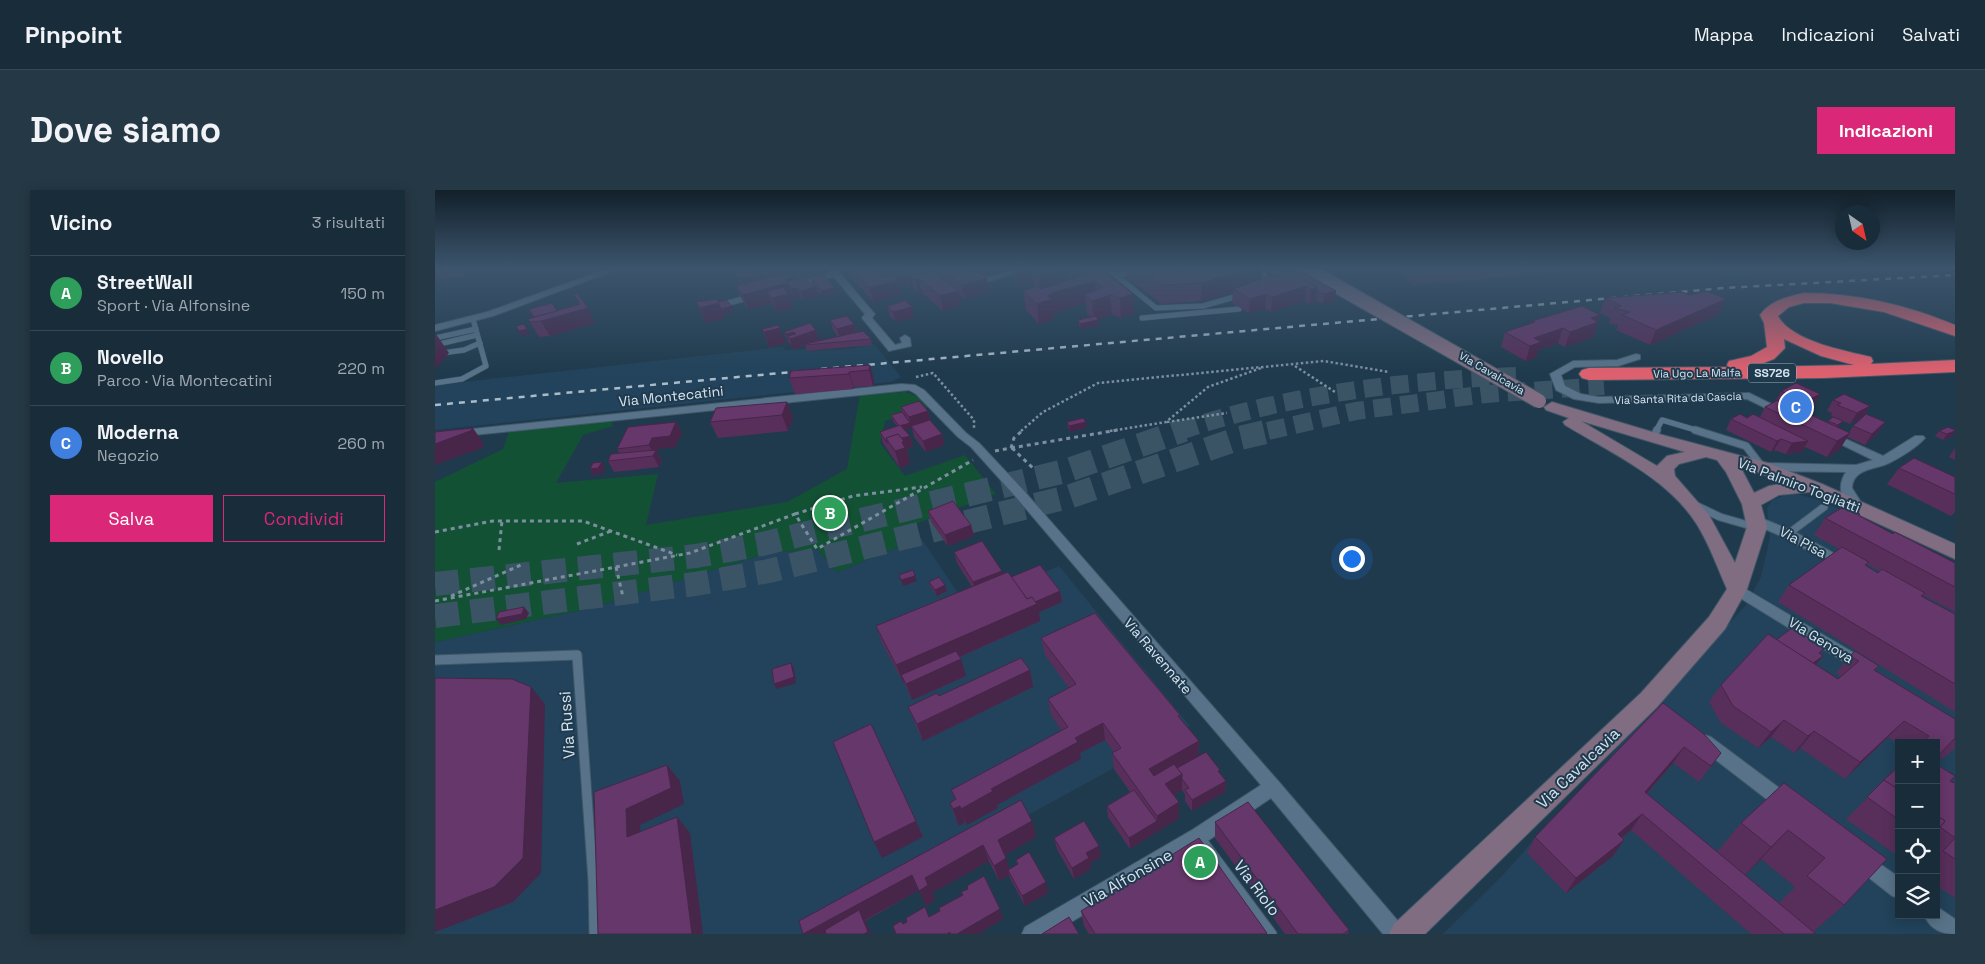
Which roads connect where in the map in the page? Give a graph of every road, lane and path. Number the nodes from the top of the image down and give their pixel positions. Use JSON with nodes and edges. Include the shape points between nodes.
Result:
{"nodes":[{"id":1,"x":519,"y":303,"type":"edge"},
{"id":2,"x":728,"y":303,"type":"edge"},
{"id":3,"x":860,"y":303,"type":"edge"},
{"id":4,"x":1150,"y":303,"type":"edge"},
{"id":5,"x":1214,"y":303,"type":"edge"},
{"id":6,"x":1370,"y":303,"type":"edge"},
{"id":7,"x":1785,"y":303,"type":"edge"},
{"id":8,"x":1869,"y":303,"type":"edge"},
{"id":9,"x":1203,"y":306,"type":"junction"},
{"id":10,"x":711,"y":307,"type":"edge"},
{"id":11,"x":1239,"y":309,"type":"dead end"},
{"id":12,"x":1207,"y":312,"type":"junction"},
{"id":13,"x":1142,"y":318,"type":"dead end"},
{"id":14,"x":473,"y":319,"type":"junction"},
{"id":15,"x":1773,"y":323,"type":"junction"},
{"id":16,"x":435,"y":328,"type":"edge"},
{"id":17,"x":476,"y":329,"type":"junction"},
{"id":18,"x":1955,"y":331,"type":"edge"},
{"id":19,"x":477,"y":335,"type":"junction"},
{"id":20,"x":435,"y":338,"type":"edge"},
{"id":21,"x":905,"y":338,"type":"dead end"},
{"id":22,"x":480,"y":343,"type":"junction"},
{"id":23,"x":435,"y":346,"type":"edge"},
{"id":24,"x":435,"y":354,"type":"edge"},
{"id":25,"x":1635,"y":357,"type":"dead end"},
{"id":26,"x":1955,"y":364,"type":"edge"},
{"id":27,"x":1295,"y":366,"type":"junction"},
{"id":28,"x":1263,"y":367,"type":"junction"},
{"id":29,"x":1389,"y":372,"type":"dead end"},
{"id":30,"x":1589,"y":374,"type":"tunnel mouth"},
{"id":31,"x":1652,"y":374,"type":"junction"},
{"id":32,"x":1955,"y":374,"type":"edge"},
{"id":33,"x":1800,"y":379,"type":"junction"},
{"id":34,"x":435,"y":383,"type":"edge"},
{"id":35,"x":1955,"y":384,"type":"edge"},
{"id":36,"x":1605,"y":386,"type":"tunnel mouth"},
{"id":37,"x":911,"y":387,"type":"joint"},
{"id":38,"x":1335,"y":392,"type":"dead end"},
{"id":39,"x":1545,"y":404,"type":"junction"},
{"id":40,"x":1227,"y":413,"type":"dead end"},
{"id":41,"x":1794,"y":418,"type":"edge"},
{"id":42,"x":1166,"y":422,"type":"junction"},
{"id":43,"x":1821,"y":431,"type":"edge"},
{"id":44,"x":435,"y":436,"type":"edge"},
{"id":45,"x":1653,"y":438,"type":"junction"},
{"id":46,"x":1919,"y":438,"type":"dead end"},
{"id":47,"x":1011,"y":448,"type":"junction"},
{"id":48,"x":983,"y":454,"type":"junction"},
{"id":49,"x":1715,"y":455,"type":"junction"},
{"id":50,"x":1883,"y":461,"type":"junction"},
{"id":51,"x":1762,"y":468,"type":"junction"},
{"id":52,"x":1824,"y":468,"type":"junction"},
{"id":53,"x":1857,"y":469,"type":"junction"},
{"id":54,"x":1035,"y":470,"type":"dead end"},
{"id":55,"x":926,"y":487,"type":"junction"},
{"id":56,"x":1816,"y":488,"type":"junction"},
{"id":57,"x":1679,"y":493,"type":"junction"},
{"id":58,"x":1824,"y":507,"type":"dead end"},
{"id":59,"x":1858,"y":507,"type":"junction"},
{"id":60,"x":795,"y":514,"type":"junction"},
{"id":61,"x":1754,"y":517,"type":"junction"},
{"id":62,"x":502,"y":521,"type":"junction"},
{"id":63,"x":612,"y":531,"type":"junction"},
{"id":64,"x":435,"y":532,"type":"edge"},
{"id":65,"x":1788,"y":534,"type":"junction"},
{"id":66,"x":577,"y":544,"type":"dead end"},
{"id":67,"x":499,"y":550,"type":"dead end"},
{"id":68,"x":1955,"y":552,"type":"edge"},
{"id":69,"x":677,"y":555,"type":"junction"},
{"id":70,"x":521,"y":566,"type":"dead end"},
{"id":71,"x":616,"y":567,"type":"junction"},
{"id":72,"x":1855,"y":570,"type":"edge"},
{"id":73,"x":1737,"y":589,"type":"junction"},
{"id":74,"x":623,"y":597,"type":"dead end"},
{"id":75,"x":444,"y":599,"type":"junction"},
{"id":76,"x":435,"y":601,"type":"edge"},
{"id":77,"x":435,"y":660,"type":"edge"},
{"id":78,"x":1880,"y":677,"type":"edge"},
{"id":79,"x":1688,"y":729,"type":"edge"},
{"id":80,"x":1273,"y":787,"type":"junction"},
{"id":81,"x":1805,"y":818,"type":"edge"},
{"id":82,"x":1199,"y":836,"type":"junction"},
{"id":83,"x":1844,"y":847,"type":"edge"},
{"id":84,"x":1895,"y":886,"type":"edge"},
{"id":85,"x":1939,"y":919,"type":"edge"},
{"id":86,"x":1955,"y":931,"type":"edge"},
{"id":87,"x":594,"y":934,"type":"edge"},
{"id":88,"x":1032,"y":934,"type":"edge"},
{"id":89,"x":1272,"y":934,"type":"edge"},
{"id":90,"x":1395,"y":934,"type":"edge"},
{"id":91,"x":1403,"y":934,"type":"edge"}],
"edges":[{"from":1,"to":14,"type":"street"},
{"from":2,"to":10,"type":"street"},
{"from":3,"to":21,"type":"street","via":[[870,314],[867,318],[893,349],[907,344]]},
{"from":4,"to":9,"type":"lane","via":[[1156,308]]},
{"from":5,"to":9,"type":"lane"},
{"from":6,"to":39,"type":"street","name":"Via Cavalcavia","bridge":true},
{"from":7,"to":15,"type":"highway","via":[[1769,315]]},
{"from":8,"to":18,"type":"highway","via":[[1917,315]]},
{"from":9,"to":12,"type":"lane"},
{"from":11,"to":12,"type":"lane"},
{"from":12,"to":13,"type":"lane"},
{"from":14,"to":16,"type":"street"},
{"from":14,"to":17,"type":"lane"},
{"from":15,"to":26,"type":"highway","via":[[1806,345],[1845,358],[1886,363]]},
{"from":15,"to":31,"type":"highway","via":[[1776,348],[1755,361]]},
{"from":17,"to":19,"type":"lane"},
{"from":17,"to":20,"type":"lane"},
{"from":19,"to":22,"type":"lane"},
{"from":19,"to":23,"type":"lane"},
{"from":22,"to":24,"type":"lane","via":[[464,350]]},
{"from":22,"to":34,"type":"lane","via":[[486,366],[462,380]]},
{"from":25,"to":41,"type":"street","name":"Via Santa Rita da Cascia","via":[[1617,364],[1573,364],[1555,374],[1560,388],[1578,397],[1599,400],[1749,396]]},
{"from":26,"to":31,"type":"highway","name":"Via Ugo La Malfa","number":"SS726","via":[[1824,372]]},
{"from":27,"to":28,"type":"path"},
{"from":27,"to":29,"type":"path","via":[[1324,361]]},
{"from":27,"to":38,"type":"path"},
{"from":28,"to":42,"type":"path","via":[[1208,387]]},
{"from":28,"to":47,"type":"path","via":[[1098,383],[1043,412],[1014,438]]},
{"from":30,"to":31,"type":"highway","name":"Via Ugo La Malfa","number":"SS726"},
{"from":32,"to":33,"type":"highway","name":"Via Ugo La Malfa","number":"SS726"},
{"from":33,"to":35,"type":"highway"},
{"from":33,"to":36,"type":"highway","name":"Via Ugo La Malfa","number":"SS726"},
{"from":37,"to":44,"type":"street","name":"Via Montecatini"},
{"from":37,"to":48,"type":"street","name":"Via Ravennate"},
{"from":39,"to":45,"type":"street","name":"Via Palmiro Togliatti"},
{"from":39,"to":57,"type":"street","name":"Via Cavalcavia","via":[[1653,472]]},
{"from":40,"to":42,"type":"path"},
{"from":42,"to":47,"type":"path"},
{"from":43,"to":50,"type":"street"},
{"from":45,"to":49,"type":"street","name":"Via Palmiro Togliatti"},
{"from":45,"to":51,"type":"lane","via":[[1662,420],[1746,446]]},
{"from":46,"to":50,"type":"street"},
{"from":47,"to":48,"type":"path"},
{"from":47,"to":54,"type":"path"},
{"from":48,"to":55,"type":"path"},
{"from":48,"to":80,"type":"street","name":"Via Ravennate"},
{"from":49,"to":51,"type":"street","name":"Via Palmiro Togliatti"},
{"from":49,"to":57,"type":"street","name":"Via Cavalcavia","via":[[1673,460],[1665,468],[1666,476]]},
{"from":49,"to":61,"type":"street","via":[[1734,471]]},
{"from":50,"to":53,"type":"street"},
{"from":51,"to":52,"type":"street"},
{"from":51,"to":56,"type":"street","name":"Via Palmiro Togliatti"},
{"from":52,"to":53,"type":"street"},
{"from":52,"to":56,"type":"street","via":[[1817,474]]},
{"from":53,"to":59,"type":"street","via":[[1848,477],[1845,487]]},
{"from":55,"to":60,"type":"path","via":[[853,496]]},
{"from":55,"to":60,"type":"path","via":[[817,549]]},
{"from":56,"to":59,"type":"street","name":"Via Palmiro Togliatti"},
{"from":56,"to":61,"type":"street","via":[[1778,488],[1763,493]]},
{"from":57,"to":61,"type":"lane","via":[[1720,517]]},
{"from":57,"to":73,"type":"street","name":"Via Cavalcavia","via":[[1710,531]]},
{"from":58,"to":65,"type":"lane"},
{"from":59,"to":68,"type":"street","name":"Via Palmiro Togliatti"},
{"from":60,"to":69,"type":"path","via":[[691,553]]},
{"from":61,"to":65,"type":"street","name":"Via Pisa"},
{"from":61,"to":73,"type":"street","name":"Via Cavalcavia"},
{"from":62,"to":63,"type":"path","via":[[583,521]]},
{"from":62,"to":64,"type":"path"},
{"from":62,"to":67,"type":"path"},
{"from":63,"to":66,"type":"path"},
{"from":63,"to":69,"type":"path"},
{"from":65,"to":72,"type":"street","name":"Via Pisa"},
{"from":69,"to":71,"type":"path"},
{"from":70,"to":75,"type":"path"},
{"from":71,"to":74,"type":"path"},
{"from":71,"to":75,"type":"path"},
{"from":73,"to":78,"type":"street","name":"Via Genova"},
{"from":73,"to":91,"type":"street","name":"Via Cavalcavia","via":[[1717,623],[1657,706]]},
{"from":75,"to":76,"type":"path"},
{"from":77,"to":87,"type":"lane","name":"Via Russi","via":[[577,655]]},
{"from":79,"to":81,"type":"street"},
{"from":80,"to":82,"type":"street","name":"Via Alfonsine"},
{"from":80,"to":90,"type":"street","name":"Via Ravennate"},
{"from":82,"to":88,"type":"street","name":"Via Alfonsine"},
{"from":82,"to":89,"type":"lane","name":"Via Riolo"},
{"from":83,"to":84,"type":"street"},
{"from":85,"to":86,"type":"street"}]}
